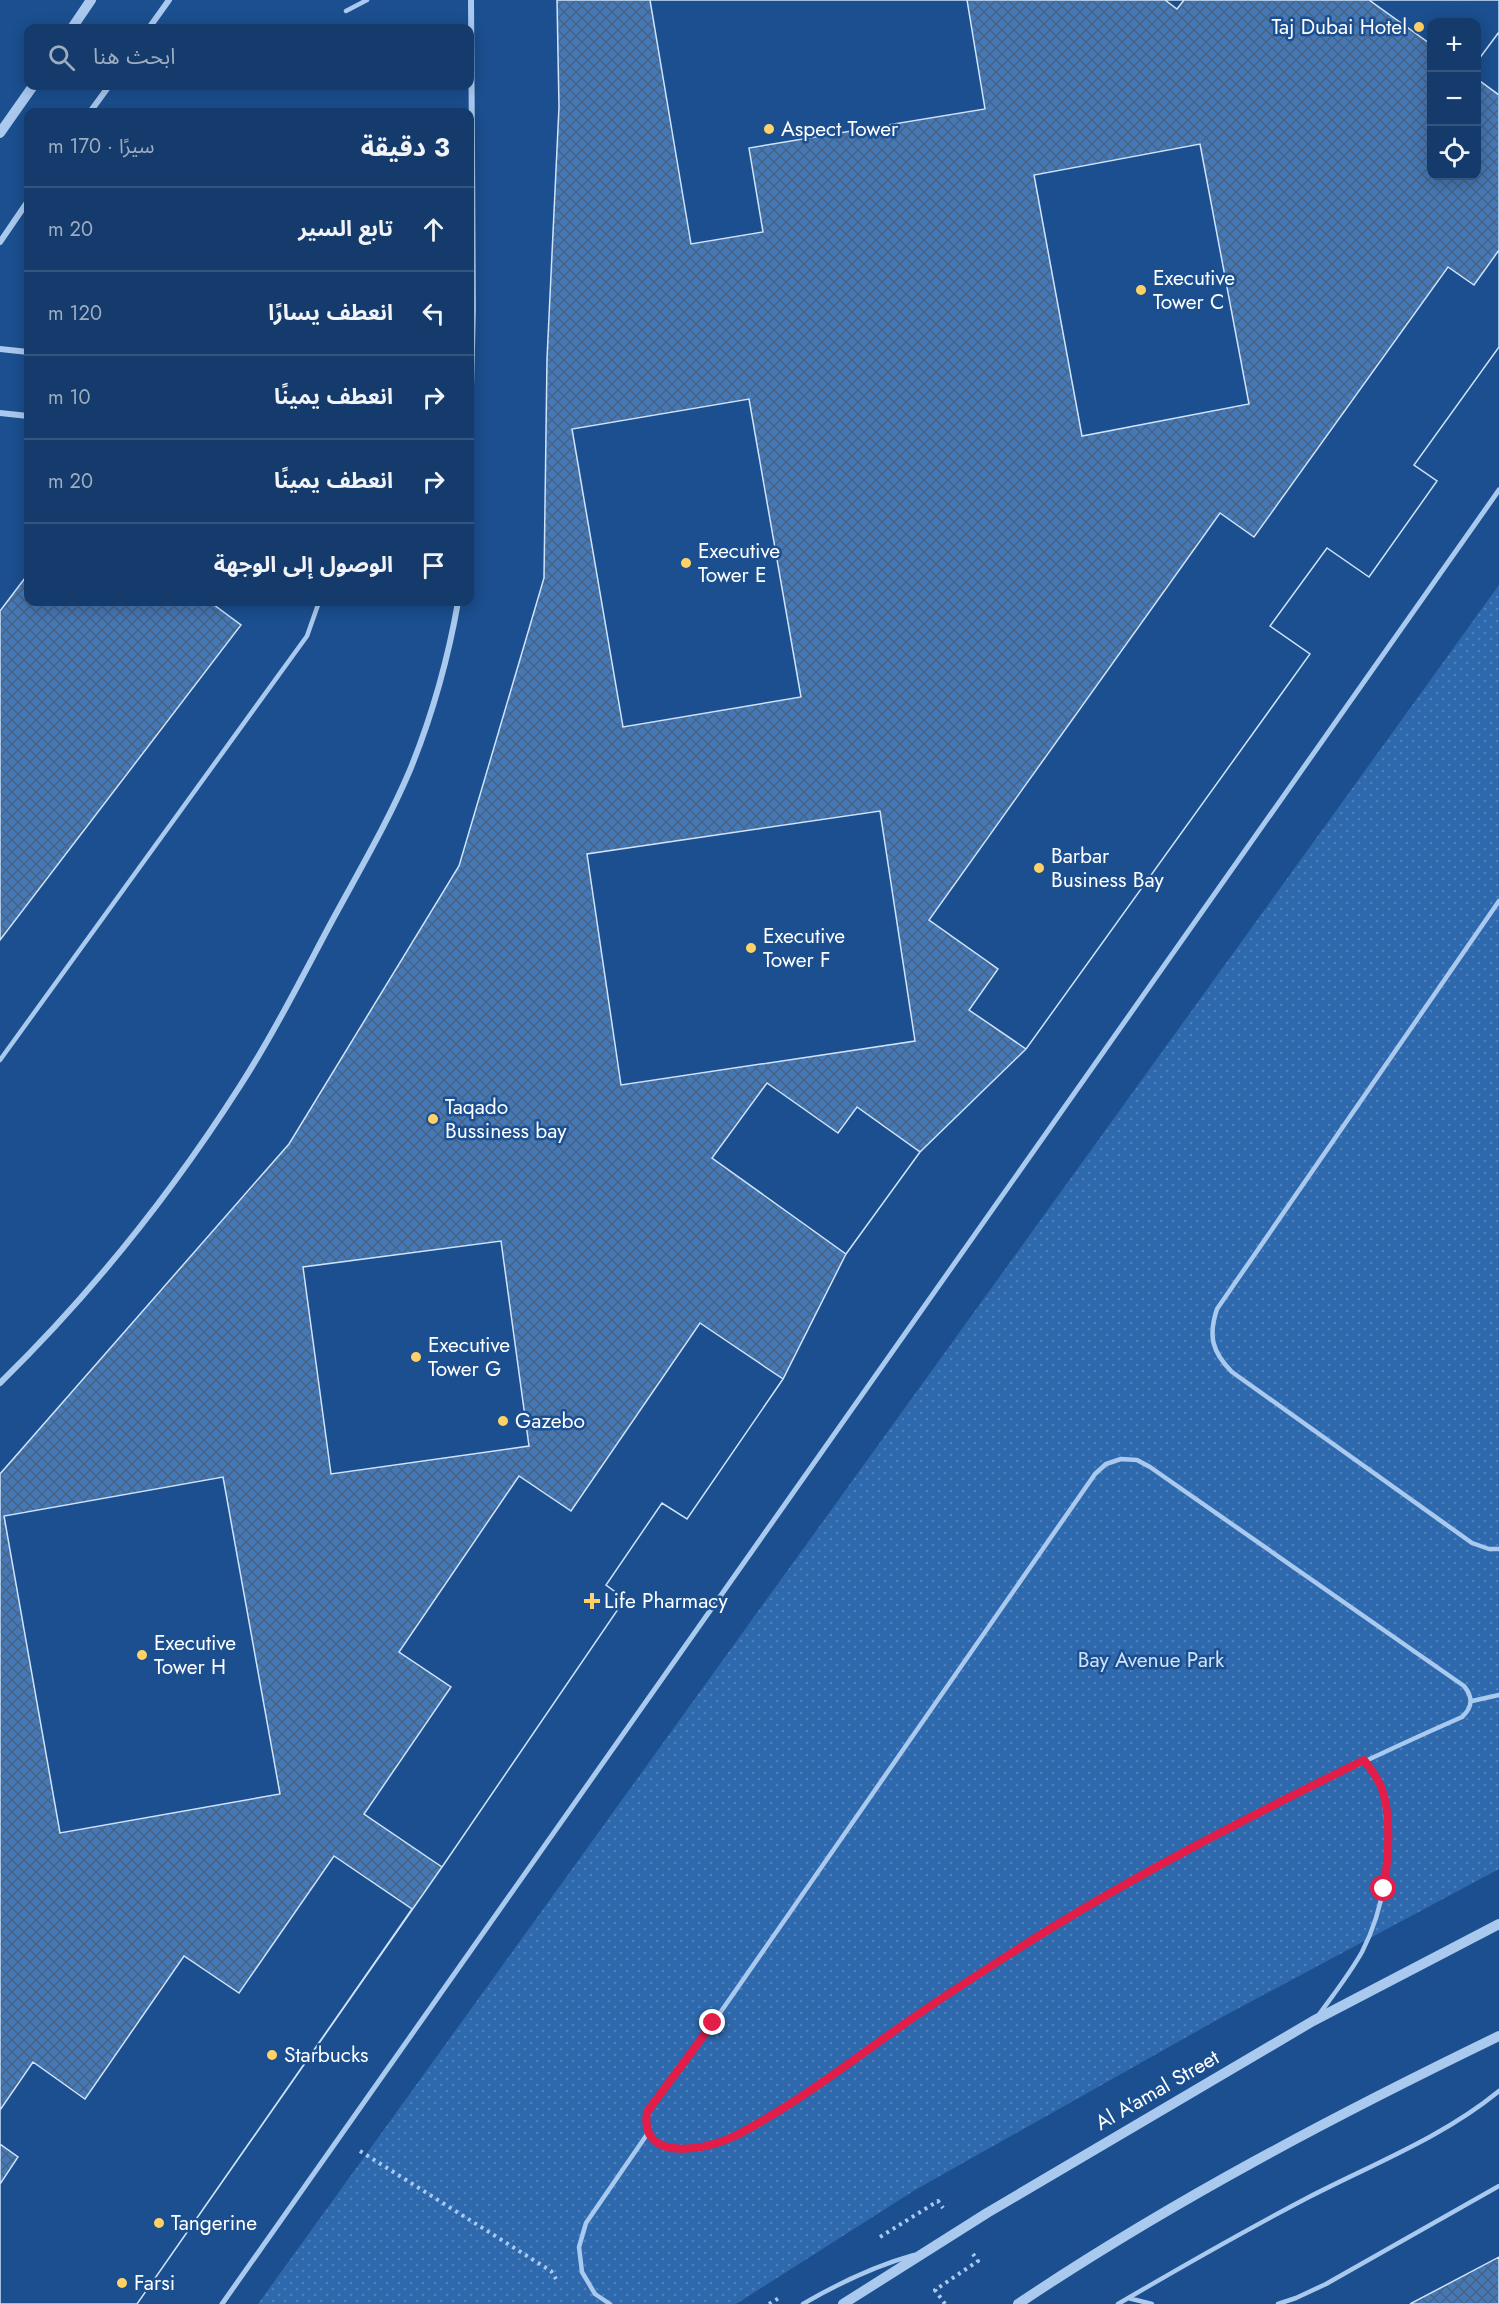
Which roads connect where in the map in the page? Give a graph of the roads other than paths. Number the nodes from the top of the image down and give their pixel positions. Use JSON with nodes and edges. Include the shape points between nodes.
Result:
{"nodes":[{"id":1,"x":92,"y":0,"type":"edge"},
{"id":2,"x":169,"y":0,"type":"edge"},
{"id":3,"x":367,"y":0,"type":"edge"},
{"id":4,"x":471,"y":0,"type":"edge"},
{"id":5,"x":346,"y":11,"type":"dead end"},
{"id":6,"x":75,"y":24,"type":"edge"},
{"id":7,"x":152,"y":24,"type":"edge"},
{"id":8,"x":471,"y":24,"type":"edge"},
{"id":9,"x":30,"y":90,"type":"edge"},
{"id":10,"x":106,"y":90,"type":"edge"},
{"id":11,"x":471,"y":90,"type":"edge"},
{"id":12,"x":93,"y":108,"type":"edge"},
{"id":13,"x":471,"y":108,"type":"edge"},
{"id":14,"x":0,"y":133,"type":"edge"},
{"id":15,"x":24,"y":207,"type":"edge"},
{"id":16,"x":0,"y":242,"type":"edge"},
{"id":17,"x":0,"y":349,"type":"edge"},
{"id":18,"x":24,"y":351,"type":"edge"},
{"id":19,"x":0,"y":413,"type":"edge"},
{"id":20,"x":24,"y":416,"type":"edge"},
{"id":21,"x":1499,"y":490,"type":"edge"},
{"id":22,"x":318,"y":606,"type":"edge"},
{"id":23,"x":457,"y":606,"type":"edge"},
{"id":24,"x":1499,"y":901,"type":"edge"},
{"id":25,"x":0,"y":1060,"type":"edge"},
{"id":26,"x":0,"y":1383,"type":"edge"},
{"id":27,"x":1499,"y":1549,"type":"edge"},
{"id":28,"x":1499,"y":1695,"type":"edge"},
{"id":29,"x":1472,"y":1701,"type":"junction"},
{"id":30,"x":1364,"y":1760,"type":"junction"},
{"id":31,"x":1499,"y":1924,"type":"edge"},
{"id":32,"x":1313,"y":2021,"type":"junction"},
{"id":33,"x":1499,"y":2036,"type":"edge"},
{"id":34,"x":1499,"y":2091,"type":"edge"},
{"id":35,"x":648,"y":2133,"type":"junction"},
{"id":36,"x":1499,"y":2186,"type":"edge"},
{"id":37,"x":922,"y":2253,"type":"junction"},
{"id":38,"x":1128,"y":2298,"type":"junction"},
{"id":39,"x":222,"y":2304,"type":"edge"},
{"id":40,"x":610,"y":2304,"type":"edge"},
{"id":41,"x":803,"y":2304,"type":"edge"},
{"id":42,"x":843,"y":2304,"type":"edge"},
{"id":43,"x":1018,"y":2304,"type":"edge"},
{"id":44,"x":1118,"y":2304,"type":"edge"},
{"id":45,"x":1152,"y":2304,"type":"edge"},
{"id":46,"x":1278,"y":2304,"type":"edge"}],
"edges":[{"from":1,"to":6,"type":"street"},
{"from":2,"to":7,"type":"street"},
{"from":3,"to":5,"type":"lane"},
{"from":4,"to":8,"type":"street"},
{"from":9,"to":14,"type":"street"},
{"from":10,"to":12,"type":"street"},
{"from":11,"to":13,"type":"street"},
{"from":15,"to":16,"type":"street"},
{"from":17,"to":18,"type":"street"},
{"from":19,"to":20,"type":"street"},
{"from":21,"to":39,"type":"street"},
{"from":22,"to":25,"type":"lane","via":[[307,636]]},
{"from":23,"to":26,"type":"street","via":[[433,705],[410,770],[289,1002],[241,1085],[144,1224]]},
{"from":24,"to":27,"type":"lane","via":[[1217,1309],[1211,1326],[1220,1359],[1232,1372],[1472,1543]]},
{"from":28,"to":29,"type":"lane"},
{"from":29,"to":30,"type":"lane","via":[[1462,1717]]},
{"from":29,"to":35,"type":"lane","via":[[1464,1686],[1150,1467],[1137,1460],[1121,1459],[1106,1464],[1095,1474],[647,2112]]},
{"from":30,"to":32,"type":"lane","via":[[1382,1790],[1388,1856],[1384,1889],[1362,1951]]},
{"from":30,"to":35,"type":"lane","via":[[1235,1825],[1014,1951],[740,2135],[680,2150],[655,2142]]},
{"from":31,"to":32,"type":"street","name":"Al A'amal Street"},
{"from":32,"to":37,"type":"street","name":"Al A'amal Street"},
{"from":33,"to":43,"type":"street","via":[[1397,2086],[1173,2207]]},
{"from":34,"to":38,"type":"lane","via":[[1473,2112],[1308,2197]]},
{"from":35,"to":40,"type":"lane","via":[[586,2223],[579,2247],[582,2272],[595,2294]]},
{"from":36,"to":46,"type":"lane","via":[[1326,2284]]},
{"from":37,"to":41,"type":"lane","via":[[852,2276]]},
{"from":37,"to":42,"type":"street","name":"Al A'amal Street"},
{"from":38,"to":44,"type":"lane"},
{"from":38,"to":45,"type":"lane"}]}
